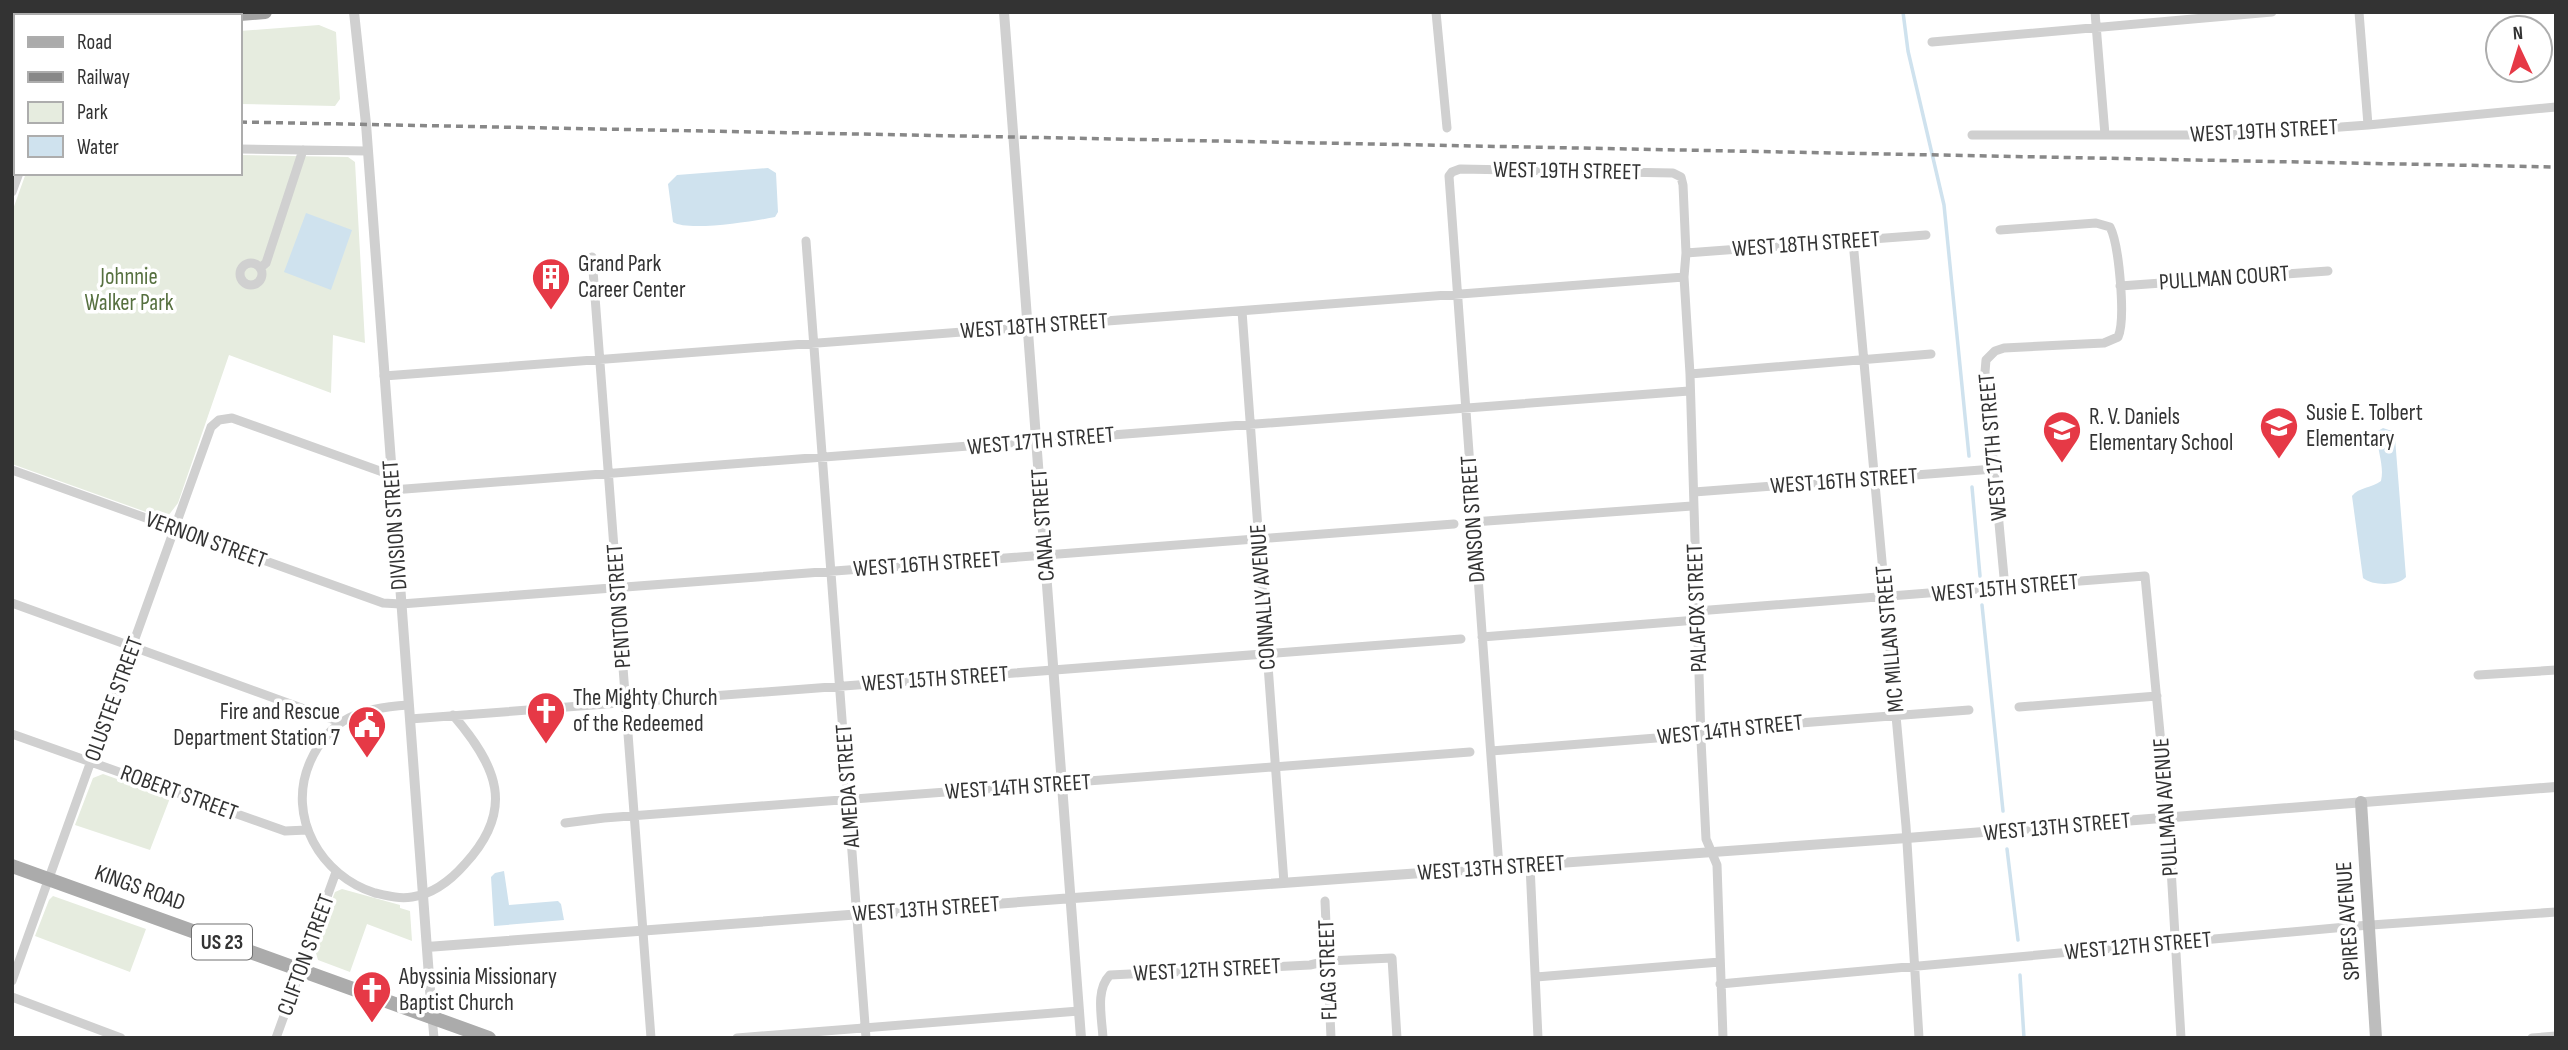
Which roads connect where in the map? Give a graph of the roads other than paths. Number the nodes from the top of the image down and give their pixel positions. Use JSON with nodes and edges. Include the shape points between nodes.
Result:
{"nodes":[{"id":1,"x":265,"y":12,"type":"edge"},
{"id":2,"x":354,"y":12,"type":"edge"},
{"id":3,"x":1004,"y":12,"type":"edge"},
{"id":4,"x":1436,"y":12,"type":"edge"},
{"id":5,"x":2095,"y":12,"type":"edge"},
{"id":6,"x":2272,"y":12,"type":"edge"},
{"id":7,"x":2359,"y":12,"type":"edge"},
{"id":8,"x":240,"y":14,"type":"edge"},
{"id":9,"x":2096,"y":27,"type":"junction"},
{"id":10,"x":1932,"y":41,"type":"dead end"},
{"id":11,"x":2556,"y":107,"type":"edge"},
{"id":12,"x":2368,"y":125,"type":"junction"},
{"id":13,"x":1447,"y":128,"type":"dead end"},
{"id":14,"x":1972,"y":135,"type":"dead end"},
{"id":15,"x":2105,"y":135,"type":"junction"},
{"id":16,"x":242,"y":149,"type":"edge"},
{"id":17,"x":303,"y":150,"type":"junction"},
{"id":18,"x":367,"y":151,"type":"junction"},
{"id":19,"x":1452,"y":172,"type":"joint"},
{"id":20,"x":18,"y":175,"type":"edge"},
{"id":21,"x":1681,"y":177,"type":"joint"},
{"id":22,"x":12,"y":192,"type":"edge"},
{"id":23,"x":2000,"y":230,"type":"dead end"},
{"id":24,"x":1926,"y":235,"type":"dead end"},
{"id":25,"x":806,"y":241,"type":"dead end"},
{"id":26,"x":1853,"y":241,"type":"junction"},
{"id":27,"x":1686,"y":253,"type":"junction"},
{"id":28,"x":592,"y":257,"type":"dead end"},
{"id":29,"x":260,"y":268,"type":"dead end"},
{"id":30,"x":2328,"y":271,"type":"dead end"},
{"id":31,"x":1684,"y":277,"type":"junction"},
{"id":32,"x":2120,"y":286,"type":"junction"},
{"id":33,"x":1456,"y":294,"type":"junction"},
{"id":34,"x":1242,"y":311,"type":"junction"},
{"id":35,"x":1028,"y":327,"type":"junction"},
{"id":36,"x":815,"y":343,"type":"junction"},
{"id":37,"x":1931,"y":354,"type":"dead end"},
{"id":38,"x":600,"y":360,"type":"junction"},
{"id":39,"x":1863,"y":360,"type":"junction"},
{"id":40,"x":1690,"y":374,"type":"junction"},
{"id":41,"x":384,"y":376,"type":"junction"},
{"id":42,"x":1689,"y":391,"type":"junction"},
{"id":43,"x":1465,"y":408,"type":"junction"},
{"id":44,"x":1250,"y":424,"type":"junction"},
{"id":45,"x":1037,"y":441,"type":"junction"},
{"id":46,"x":823,"y":458,"type":"junction"},
{"id":47,"x":1994,"y":469,"type":"junction"},
{"id":48,"x":12,"y":470,"type":"edge"},
{"id":49,"x":609,"y":474,"type":"junction"},
{"id":50,"x":391,"y":475,"type":"junction"},
{"id":51,"x":1874,"y":478,"type":"junction"},
{"id":52,"x":392,"y":490,"type":"junction"},
{"id":53,"x":1694,"y":492,"type":"junction"},
{"id":54,"x":1692,"y":506,"type":"junction"},
{"id":55,"x":1473,"y":522,"type":"junction"},
{"id":56,"x":1454,"y":524,"type":"dead end"},
{"id":57,"x":175,"y":528,"type":"junction"},
{"id":58,"x":1259,"y":538,"type":"junction"},
{"id":59,"x":1046,"y":555,"type":"junction"},
{"id":60,"x":831,"y":571,"type":"junction"},
{"id":61,"x":2145,"y":576,"type":"joint"},
{"id":62,"x":617,"y":588,"type":"junction"},
{"id":63,"x":2005,"y":589,"type":"junction"},
{"id":64,"x":1886,"y":598,"type":"junction"},
{"id":65,"x":12,"y":603,"type":"edge"},
{"id":66,"x":401,"y":604,"type":"junction"},
{"id":67,"x":1697,"y":615,"type":"junction"},
{"id":68,"x":1482,"y":637,"type":"junction"},
{"id":69,"x":1461,"y":639,"type":"dead end"},
{"id":70,"x":132,"y":647,"type":"junction"},
{"id":71,"x":1267,"y":653,"type":"junction"},
{"id":72,"x":1054,"y":670,"type":"junction"},
{"id":73,"x":2556,"y":670,"type":"edge"},
{"id":74,"x":2478,"y":675,"type":"dead end"},
{"id":75,"x":841,"y":686,"type":"junction"},
{"id":76,"x":2157,"y":696,"type":"junction"},
{"id":77,"x":626,"y":702,"type":"junction"},
{"id":78,"x":408,"y":705,"type":"junction"},
{"id":79,"x":2019,"y":707,"type":"dead end"},
{"id":80,"x":1969,"y":710,"type":"dead end"},
{"id":81,"x":453,"y":715,"type":"junction"},
{"id":82,"x":1897,"y":715,"type":"junction"},
{"id":83,"x":410,"y":719,"type":"junction"},
{"id":84,"x":340,"y":722,"type":"junction"},
{"id":85,"x":1701,"y":732,"type":"junction"},
{"id":86,"x":12,"y":734,"type":"edge"},
{"id":87,"x":1490,"y":751,"type":"junction"},
{"id":88,"x":1470,"y":752,"type":"dead end"},
{"id":89,"x":91,"y":762,"type":"junction"},
{"id":90,"x":1276,"y":767,"type":"junction"},
{"id":91,"x":1062,"y":783,"type":"junction"},
{"id":92,"x":2556,"y":787,"type":"edge"},
{"id":93,"x":849,"y":800,"type":"junction"},
{"id":94,"x":2361,"y":802,"type":"junction"},
{"id":95,"x":634,"y":816,"type":"junction"},
{"id":96,"x":2168,"y":817,"type":"junction"},
{"id":97,"x":565,"y":823,"type":"dead end"},
{"id":98,"x":307,"y":830,"type":"junction"},
{"id":99,"x":1907,"y":838,"type":"junction"},
{"id":100,"x":1711,"y":851,"type":"junction"},
{"id":101,"x":1530,"y":865,"type":"junction"},
{"id":102,"x":12,"y":866,"type":"edge"},
{"id":103,"x":1499,"y":867,"type":"junction"},
{"id":104,"x":336,"y":872,"type":"junction"},
{"id":105,"x":48,"y":879,"type":"junction"},
{"id":106,"x":1284,"y":883,"type":"junction"},
{"id":107,"x":422,"y":895,"type":"junction"},
{"id":108,"x":1071,"y":899,"type":"junction"},
{"id":109,"x":1325,"y":901,"type":"dead end"},
{"id":110,"x":2556,"y":912,"type":"edge"},
{"id":111,"x":857,"y":914,"type":"junction"},
{"id":112,"x":2370,"y":925,"type":"junction"},
{"id":113,"x":643,"y":930,"type":"junction"},
{"id":114,"x":2175,"y":943,"type":"junction"},
{"id":115,"x":427,"y":947,"type":"junction"},
{"id":116,"x":1327,"y":961,"type":"junction"},
{"id":117,"x":1720,"y":962,"type":"junction"},
{"id":118,"x":1915,"y":966,"type":"junction"},
{"id":119,"x":300,"y":970,"type":"junction"},
{"id":120,"x":1536,"y":977,"type":"junction"},
{"id":121,"x":12,"y":981,"type":"edge"},
{"id":122,"x":1720,"y":984,"type":"junction"},
{"id":123,"x":12,"y":997,"type":"edge"},
{"id":124,"x":1079,"y":1011,"type":"junction"},
{"id":125,"x":432,"y":1017,"type":"junction"},
{"id":126,"x":866,"y":1033,"type":"edge"},
{"id":127,"x":2556,"y":1036,"type":"edge"},
{"id":128,"x":121,"y":1038,"type":"edge"},
{"id":129,"x":276,"y":1038,"type":"edge"},
{"id":130,"x":434,"y":1038,"type":"edge"},
{"id":131,"x":489,"y":1038,"type":"edge"},
{"id":132,"x":651,"y":1038,"type":"edge"},
{"id":133,"x":737,"y":1038,"type":"edge"},
{"id":134,"x":1081,"y":1038,"type":"edge"},
{"id":135,"x":1103,"y":1038,"type":"edge"},
{"id":136,"x":1331,"y":1038,"type":"edge"},
{"id":137,"x":1397,"y":1038,"type":"edge"},
{"id":138,"x":1538,"y":1038,"type":"edge"},
{"id":139,"x":1723,"y":1038,"type":"edge"},
{"id":140,"x":1919,"y":1038,"type":"edge"},
{"id":141,"x":2181,"y":1038,"type":"edge"},
{"id":142,"x":2376,"y":1038,"type":"edge"},
{"id":143,"x":2532,"y":1038,"type":"edge"}],
"edges":[{"from":1,"to":8,"type":"highway"},
{"from":2,"to":18,"type":"street","name":"DIVISION STREET"},
{"from":3,"to":35,"type":"street","name":"CANAL STREET"},
{"from":4,"to":13,"type":"street"},
{"from":5,"to":9,"type":"street"},
{"from":6,"to":9,"type":"street"},
{"from":7,"to":12,"type":"street"},
{"from":9,"to":10,"type":"street"},
{"from":9,"to":15,"type":"street"},
{"from":11,"to":12,"type":"street","name":"WEST 19TH STREET"},
{"from":12,"to":15,"type":"street","name":"WEST 19TH STREET","via":[[2229,135]]},
{"from":14,"to":15,"type":"street","name":"WEST 19TH STREET"},
{"from":16,"to":17,"type":"street"},
{"from":17,"to":18,"type":"street"},
{"from":17,"to":29,"type":"street","via":[[266,263]]},
{"from":18,"to":41,"type":"street","name":"DIVISION STREET"},
{"from":19,"to":21,"type":"street","name":"WEST 19TH STREET","via":[[1673,173]]},
{"from":19,"to":33,"type":"street","name":"DANSON STREET","via":[[1448,183]]},
{"from":20,"to":22,"type":"street"},
{"from":21,"to":27,"type":"street","name":"PALAFOX STREET"},
{"from":23,"to":32,"type":"street","via":[[2096,223],[2110,227]]},
{"from":24,"to":26,"type":"street","name":"WEST 18TH STREET"},
{"from":25,"to":36,"type":"street","name":"ALMEDA STREET"},
{"from":26,"to":27,"type":"street","name":"WEST 18TH STREET"},
{"from":26,"to":39,"type":"street","name":"MC MILLAN STREET"},
{"from":27,"to":31,"type":"street","name":"PALAFOX STREET"},
{"from":28,"to":38,"type":"street","name":"PENTON STREET"},
{"from":30,"to":32,"type":"street","name":"PULLMAN COURT"},
{"from":31,"to":33,"type":"street","name":"WEST 18TH STREET"},
{"from":31,"to":40,"type":"street","name":"PALAFOX STREET"},
{"from":32,"to":47,"type":"street","name":"WEST 17TH STREET","via":[[2118,337],[2104,343],[2004,348],[1989,355],[1985,368]]},
{"from":33,"to":34,"type":"street","name":"WEST 18TH STREET"},
{"from":33,"to":43,"type":"street","name":"DANSON STREET"},
{"from":34,"to":35,"type":"street","name":"WEST 18TH STREET"},
{"from":34,"to":44,"type":"street","name":"CONNALLY AVENUE"},
{"from":35,"to":36,"type":"street","name":"WEST 18TH STREET"},
{"from":35,"to":45,"type":"street","name":"CANAL STREET"},
{"from":36,"to":38,"type":"street","name":"WEST 18TH STREET"},
{"from":36,"to":46,"type":"street","name":"ALMEDA STREET"},
{"from":37,"to":39,"type":"street"},
{"from":38,"to":41,"type":"street","name":"WEST 18TH STREET"},
{"from":38,"to":49,"type":"street","name":"PENTON STREET"},
{"from":39,"to":40,"type":"street"},
{"from":39,"to":51,"type":"street","name":"MC MILLAN STREET"},
{"from":40,"to":42,"type":"street","name":"PALAFOX STREET"},
{"from":41,"to":50,"type":"street","name":"DIVISION STREET"},
{"from":42,"to":43,"type":"street","name":"WEST 17TH STREET"},
{"from":42,"to":53,"type":"street","name":"PALAFOX STREET"},
{"from":43,"to":44,"type":"street","name":"WEST 17TH STREET"},
{"from":43,"to":55,"type":"street","name":"DANSON STREET"},
{"from":44,"to":45,"type":"street","name":"WEST 17TH STREET"},
{"from":44,"to":58,"type":"street","name":"CONNALLY AVENUE"},
{"from":45,"to":46,"type":"street","name":"WEST 17TH STREET"},
{"from":45,"to":59,"type":"street","name":"CANAL STREET"},
{"from":46,"to":49,"type":"street","name":"WEST 17TH STREET"},
{"from":46,"to":60,"type":"street","name":"ALMEDA STREET"},
{"from":47,"to":51,"type":"street","name":"WEST 16TH STREET"},
{"from":47,"to":63,"type":"street","name":"WEST 17TH STREET"},
{"from":48,"to":57,"type":"street","name":"VERNON STREET"},
{"from":49,"to":52,"type":"street","name":"WEST 17TH STREET"},
{"from":49,"to":62,"type":"street","name":"PENTON STREET"},
{"from":50,"to":52,"type":"street","name":"DIVISION STREET"},
{"from":50,"to":57,"type":"street","name":"OLUSTEE STREET","via":[[232,418],[219,420],[211,427]]},
{"from":51,"to":53,"type":"street","name":"WEST 16TH STREET"},
{"from":51,"to":64,"type":"street","name":"MC MILLAN STREET"},
{"from":52,"to":66,"type":"street","name":"DIVISION STREET"},
{"from":53,"to":54,"type":"street","name":"PALAFOX STREET"},
{"from":54,"to":55,"type":"street"},
{"from":54,"to":67,"type":"street","name":"PALAFOX STREET"},
{"from":55,"to":68,"type":"street","name":"DANSON STREET"},
{"from":56,"to":58,"type":"street","name":"WEST 16TH STREET"},
{"from":57,"to":66,"type":"street","name":"VERNON STREET","via":[[383,603]]},
{"from":57,"to":70,"type":"street","name":"OLUSTEE STREET"},
{"from":58,"to":59,"type":"street","name":"WEST 16TH STREET"},
{"from":58,"to":71,"type":"street","name":"CONNALLY AVENUE"},
{"from":59,"to":60,"type":"street","name":"WEST 16TH STREET"},
{"from":59,"to":72,"type":"street","name":"CANAL STREET"},
{"from":60,"to":62,"type":"street","name":"WEST 16TH STREET"},
{"from":60,"to":75,"type":"street","name":"ALMEDA STREET"},
{"from":61,"to":63,"type":"street","name":"WEST 15TH STREET"},
{"from":61,"to":76,"type":"street","name":"PULLMAN AVENUE"},
{"from":62,"to":66,"type":"street","name":"WEST 16TH STREET"},
{"from":62,"to":77,"type":"street","name":"PENTON STREET"},
{"from":63,"to":64,"type":"street","name":"WEST 15TH STREET"},
{"from":64,"to":67,"type":"street","name":"WEST 15TH STREET"},
{"from":64,"to":82,"type":"street","name":"MC MILLAN STREET"},
{"from":65,"to":70,"type":"street"},
{"from":66,"to":78,"type":"street","name":"DIVISION STREET"},
{"from":67,"to":68,"type":"street","name":"WEST 15TH STREET"},
{"from":67,"to":85,"type":"street","name":"PALAFOX STREET"},
{"from":68,"to":87,"type":"street","name":"DANSON STREET"},
{"from":69,"to":71,"type":"street","name":"WEST 15TH STREET"},
{"from":70,"to":84,"type":"street"},
{"from":70,"to":89,"type":"street","name":"OLUSTEE STREET"},
{"from":71,"to":72,"type":"street","name":"WEST 15TH STREET"},
{"from":71,"to":90,"type":"street","name":"CONNALLY AVENUE"},
{"from":72,"to":75,"type":"street","name":"WEST 15TH STREET"},
{"from":72,"to":91,"type":"street","name":"CANAL STREET"},
{"from":73,"to":74,"type":"street"},
{"from":75,"to":77,"type":"street","name":"WEST 15TH STREET"},
{"from":75,"to":93,"type":"street","name":"ALMEDA STREET"},
{"from":76,"to":79,"type":"street"},
{"from":76,"to":96,"type":"street","name":"PULLMAN AVENUE"},
{"from":77,"to":81,"type":"street","name":"WEST 15TH STREET"},
{"from":77,"to":95,"type":"street","name":"PENTON STREET"},
{"from":78,"to":83,"type":"street","name":"DIVISION STREET"},
{"from":78,"to":84,"type":"street","via":[[375,709]]},
{"from":80,"to":82,"type":"street","name":"WEST 14TH STREET"},
{"from":81,"to":83,"type":"street","name":"WEST 15TH STREET"},
{"from":81,"to":107,"type":"street","via":[[485,759],[495,794],[495,816],[477,852],[458,873]]},
{"from":82,"to":85,"type":"street","name":"WEST 14TH STREET"},
{"from":82,"to":99,"type":"street","name":"MC MILLAN STREET"},
{"from":83,"to":107,"type":"street","name":"DIVISION STREET"},
{"from":84,"to":98,"type":"street","via":[[324,736],[308,768],[303,801]]},
{"from":85,"to":87,"type":"street","name":"WEST 14TH STREET"},
{"from":85,"to":100,"type":"street","name":"PALAFOX STREET","via":[[1706,839]]},
{"from":86,"to":89,"type":"street","name":"ROBERT STREET"},
{"from":87,"to":103,"type":"street","name":"DANSON STREET"},
{"from":88,"to":90,"type":"street","name":"WEST 14TH STREET"},
{"from":89,"to":98,"type":"street","name":"ROBERT STREET","via":[[285,831]]},
{"from":89,"to":105,"type":"street","name":"OLUSTEE STREET"},
{"from":90,"to":91,"type":"street","name":"WEST 14TH STREET"},
{"from":90,"to":106,"type":"street","name":"CONNALLY AVENUE"},
{"from":91,"to":93,"type":"street","name":"WEST 14TH STREET"},
{"from":91,"to":108,"type":"street","name":"CANAL STREET"},
{"from":92,"to":94,"type":"street","name":"WEST 13TH STREET"},
{"from":93,"to":95,"type":"street","name":"WEST 14TH STREET"},
{"from":93,"to":111,"type":"street","name":"ALMEDA STREET"},
{"from":94,"to":96,"type":"street","name":"WEST 13TH STREET"},
{"from":94,"to":112,"type":"main road","name":"SPIRES AVENUE"},
{"from":95,"to":97,"type":"street","name":"WEST 14TH STREET"},
{"from":95,"to":113,"type":"street","name":"PENTON STREET"},
{"from":96,"to":99,"type":"street","name":"WEST 13TH STREET"},
{"from":96,"to":114,"type":"street","name":"PULLMAN AVENUE"},
{"from":98,"to":104,"type":"street","via":[[315,848]]},
{"from":99,"to":100,"type":"street","name":"WEST 13TH STREET"},
{"from":99,"to":118,"type":"street","name":"MC MILLAN STREET"},
{"from":100,"to":101,"type":"street","name":"WEST 13TH STREET"},
{"from":100,"to":117,"type":"street","name":"PALAFOX STREET","via":[[1717,865]]},
{"from":101,"to":103,"type":"street","name":"WEST 13TH STREET"},
{"from":101,"to":120,"type":"street"},
{"from":102,"to":105,"type":"main road","name":"KINGS ROAD","number":"US 23"},
{"from":103,"to":106,"type":"street","name":"WEST 13TH STREET"},
{"from":104,"to":107,"type":"street","via":[[387,896]]},
{"from":104,"to":119,"type":"street","name":"CLIFTON STREET"},
{"from":105,"to":119,"type":"main road","name":"KINGS ROAD","number":"US 23"},
{"from":105,"to":121,"type":"street","name":"OLUSTEE STREET"},
{"from":106,"to":108,"type":"street","name":"WEST 13TH STREET"},
{"from":107,"to":115,"type":"street","name":"DIVISION STREET"},
{"from":108,"to":111,"type":"street","name":"WEST 13TH STREET"},
{"from":108,"to":124,"type":"street","name":"CANAL STREET"},
{"from":109,"to":116,"type":"street","name":"FLAG STREET"},
{"from":110,"to":112,"type":"street","name":"WEST 12TH STREET"},
{"from":111,"to":113,"type":"street","name":"WEST 13TH STREET"},
{"from":111,"to":126,"type":"street","name":"ALMEDA STREET"},
{"from":112,"to":114,"type":"street","name":"WEST 12TH STREET"},
{"from":112,"to":142,"type":"main road","name":"SPIRES AVENUE"},
{"from":113,"to":115,"type":"street","name":"WEST 13TH STREET"},
{"from":113,"to":132,"type":"street","name":"PENTON STREET"},
{"from":114,"to":118,"type":"street","name":"WEST 12TH STREET"},
{"from":114,"to":141,"type":"street","name":"PULLMAN AVENUE"},
{"from":115,"to":125,"type":"street","name":"DIVISION STREET"},
{"from":116,"to":135,"type":"street","name":"WEST 12TH STREET","via":[[1110,975],[1101,992]]},
{"from":116,"to":136,"type":"street","name":"FLAG STREET"},
{"from":116,"to":137,"type":"street","via":[[1392,958]]},
{"from":117,"to":120,"type":"street"},
{"from":117,"to":122,"type":"street","name":"PALAFOX STREET"},
{"from":118,"to":122,"type":"street","name":"WEST 12TH STREET"},
{"from":118,"to":140,"type":"street","name":"MC MILLAN STREET"},
{"from":119,"to":125,"type":"main road","name":"KINGS ROAD","number":"US 23"},
{"from":119,"to":129,"type":"street","name":"CLIFTON STREET"},
{"from":120,"to":138,"type":"street"},
{"from":122,"to":139,"type":"street","name":"PALAFOX STREET"},
{"from":123,"to":128,"type":"street"},
{"from":124,"to":126,"type":"street"},
{"from":124,"to":134,"type":"street","name":"CANAL STREET"},
{"from":125,"to":130,"type":"street","name":"DIVISION STREET"},
{"from":125,"to":131,"type":"main road","name":"KINGS ROAD","number":"US 23"},
{"from":126,"to":133,"type":"street"},
{"from":127,"to":143,"type":"street"}]}
